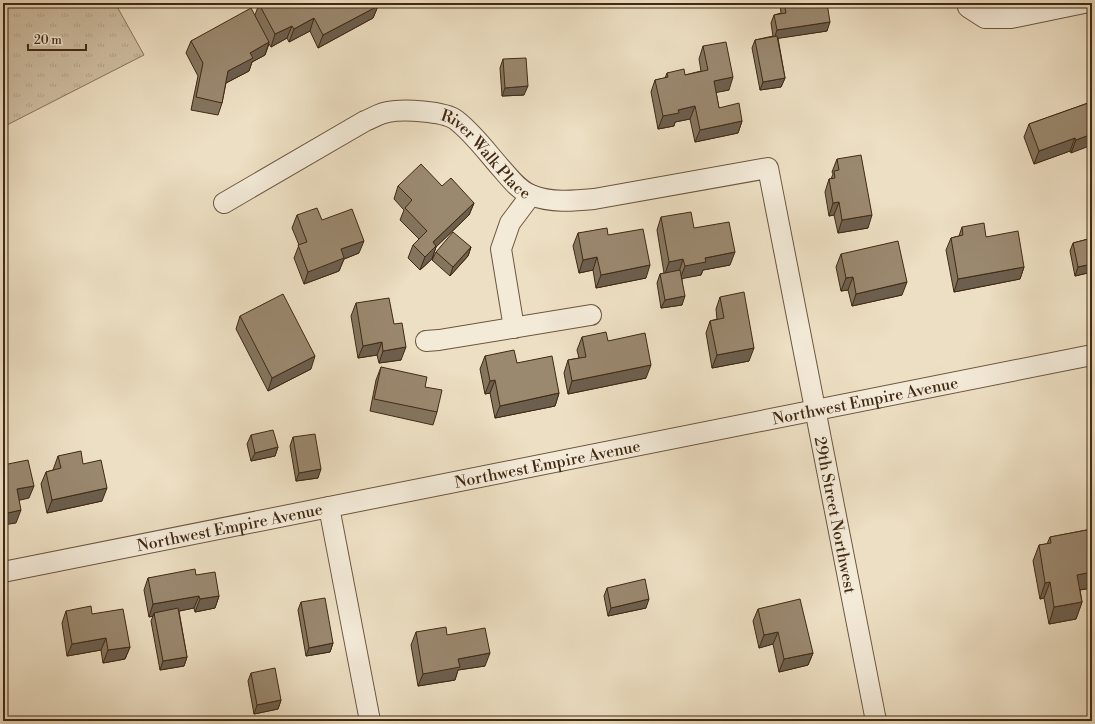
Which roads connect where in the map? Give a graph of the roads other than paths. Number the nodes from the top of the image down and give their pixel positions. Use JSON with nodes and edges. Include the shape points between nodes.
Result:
{"nodes":[{"id":1,"x":967,"y":3,"type":"edge"},
{"id":2,"x":1084,"y":3,"type":"edge"},
{"id":3,"x":768,"y":168,"type":"joint"},
{"id":4,"x":530,"y":195,"type":"junction"},
{"id":5,"x":224,"y":203,"type":"dead end"},
{"id":6,"x":591,"y":315,"type":"dead end"},
{"id":7,"x":514,"y":328,"type":"junction"},
{"id":8,"x":426,"y":341,"type":"dead end"},
{"id":9,"x":1092,"y":355,"type":"edge"},
{"id":10,"x":816,"y":410,"type":"junction"},
{"id":11,"x":329,"y":507,"type":"junction"},
{"id":12,"x":3,"y":572,"type":"edge"},
{"id":13,"x":370,"y":721,"type":"edge"},
{"id":14,"x":876,"y":721,"type":"edge"}],
"edges":[{"from":1,"to":2,"type":"street","via":[[968,7],[985,18],[1010,18]]},
{"from":3,"to":4,"type":"street","name":"River Walk Place","via":[[573,202]]},
{"from":3,"to":10,"type":"street","name":"29th Street Northwest"},
{"from":4,"to":5,"type":"street","name":"River Walk Place","via":[[519,188],[473,135],[455,119],[410,110],[387,112],[365,121]]},
{"from":4,"to":7,"type":"street","via":[[510,223],[501,249]]},
{"from":6,"to":7,"type":"street"},
{"from":7,"to":8,"type":"street"},
{"from":9,"to":10,"type":"street","name":"Northwest Empire Avenue"},
{"from":10,"to":11,"type":"street","name":"Northwest Empire Avenue"},
{"from":10,"to":14,"type":"street","name":"29th Street Northwest"},
{"from":11,"to":12,"type":"street","name":"Northwest Empire Avenue"},
{"from":11,"to":13,"type":"street"}]}
